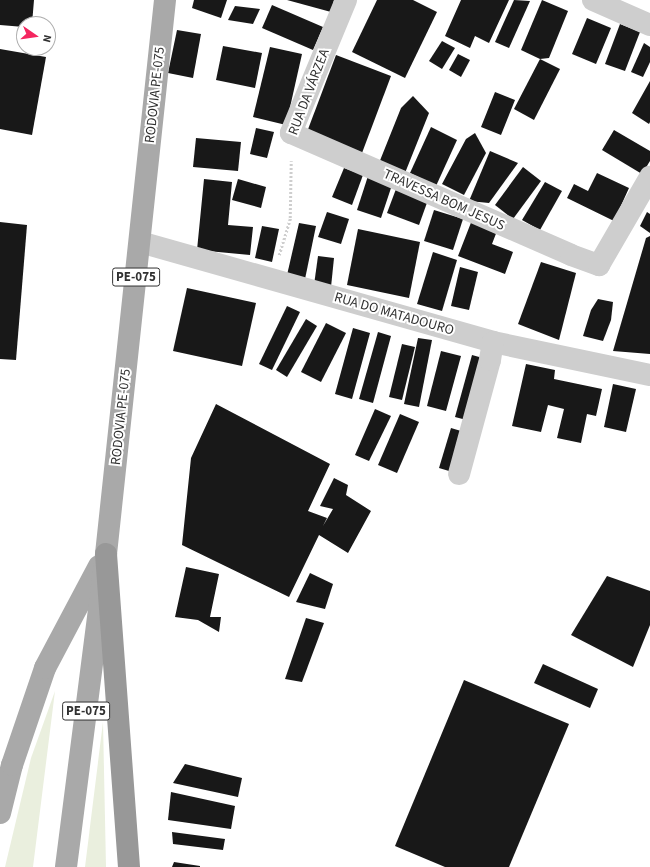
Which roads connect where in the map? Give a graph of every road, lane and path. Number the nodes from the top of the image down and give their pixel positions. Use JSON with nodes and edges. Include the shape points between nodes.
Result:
{"nodes":[{"id":1,"x":164,"y":0,"type":"edge"},
{"id":2,"x":346,"y":0,"type":"edge"},
{"id":3,"x":593,"y":0,"type":"edge"},
{"id":4,"x":650,"y":25,"type":"edge"},
{"id":5,"x":291,"y":132,"type":"junction"},
{"id":6,"x":650,"y":177,"type":"edge"},
{"id":7,"x":140,"y":242,"type":"junction"},
{"id":8,"x":272,"y":280,"type":"junction"},
{"id":9,"x":493,"y":342,"type":"junction"},
{"id":10,"x":650,"y":375,"type":"edge"},
{"id":11,"x":459,"y":474,"type":"dead end"},
{"id":12,"x":106,"y":554,"type":"junction"},
{"id":13,"x":0,"y":814,"type":"edge"},
{"id":14,"x":66,"y":867,"type":"edge"},
{"id":15,"x":129,"y":867,"type":"edge"}],
"edges":[{"from":1,"to":7,"type":"main road","name":"RODOVIA PE-075","number":"PE-075"},
{"from":2,"to":5,"type":"street","name":"RUA DA VÁRZEA"},
{"from":3,"to":4,"type":"street"},
{"from":5,"to":6,"type":"street","name":"TRAVESSA BOM JESUS","via":[[571,255],[598,264]]},
{"from":5,"to":8,"type":"path","name":"RUA DA VÁRZEA","via":[[290,218]]},
{"from":7,"to":8,"type":"street","name":"RUA DO MATADOURO"},
{"from":7,"to":12,"type":"main road","name":"RODOVIA PE-075","number":"PE-075"},
{"from":8,"to":9,"type":"street","name":"RUA DO MATADOURO"},
{"from":9,"to":10,"type":"street","name":"RUA DO MATADOURO"},
{"from":9,"to":11,"type":"street"},
{"from":12,"to":13,"type":"main road","name":"RODOVIA PE-075","number":"PE-075","via":[[46,668],[12,765]]},
{"from":12,"to":14,"type":"main road","number":"PE-075"},
{"from":12,"to":15,"type":"highway"}]}
